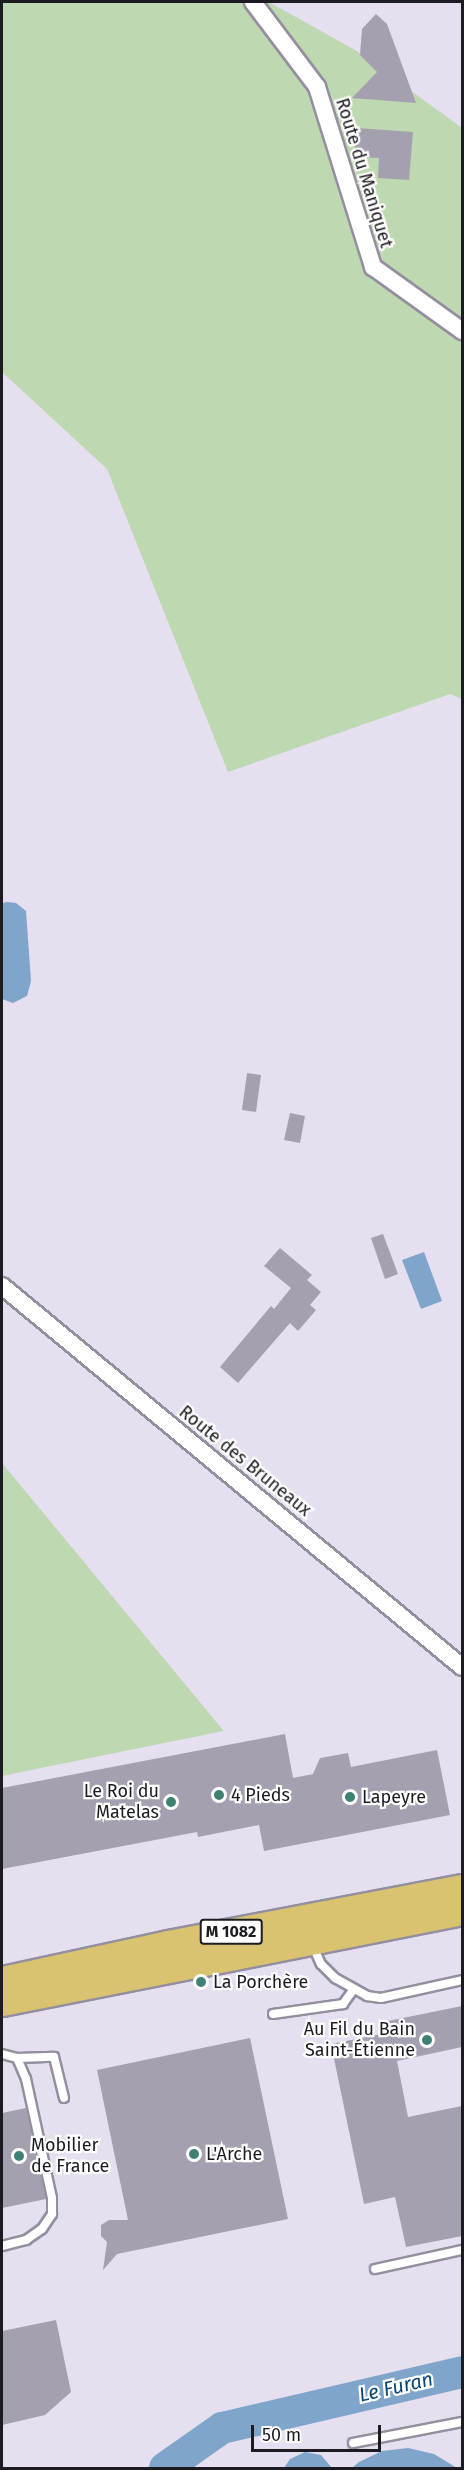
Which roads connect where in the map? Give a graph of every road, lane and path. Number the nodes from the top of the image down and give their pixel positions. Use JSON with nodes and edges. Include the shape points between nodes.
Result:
{"nodes":[{"id":1,"x":253,"y":2,"type":"edge"},
{"id":2,"x":462,"y":331,"type":"edge"},
{"id":3,"x":2,"y":1287,"type":"edge"},
{"id":4,"x":462,"y":1667,"type":"edge"},
{"id":5,"x":462,"y":1888,"type":"edge"},
{"id":6,"x":462,"y":1911,"type":"edge"},
{"id":7,"x":311,"y":1941,"type":"junction"},
{"id":8,"x":2,"y":1980,"type":"edge"},
{"id":9,"x":462,"y":1980,"type":"edge"},
{"id":10,"x":352,"y":1990,"type":"junction"},
{"id":11,"x":2,"y":2002,"type":"edge"},
{"id":12,"x":273,"y":2014,"type":"dead end"},
{"id":13,"x":2,"y":2054,"type":"edge"},
{"id":14,"x":17,"y":2058,"type":"junction"},
{"id":15,"x":64,"y":2098,"type":"dead end"},
{"id":16,"x":2,"y":2246,"type":"edge"},
{"id":17,"x":462,"y":2250,"type":"edge"},
{"id":18,"x":375,"y":2269,"type":"dead end"},
{"id":19,"x":462,"y":2422,"type":"edge"},
{"id":20,"x":353,"y":2443,"type":"dead end"}],
"edges":[{"from":1,"to":2,"type":"street","name":"Route du Maniquet","via":[[316,87],[373,267]]},
{"from":3,"to":4,"type":"street","name":"Route des Bruneaux"},
{"from":5,"to":8,"type":"main road","number":"M 1082"},
{"from":6,"to":7,"type":"main road","number":"M 1082"},
{"from":7,"to":10,"type":"lane","via":[[321,1964]]},
{"from":7,"to":11,"type":"main road","number":"M 1082"},
{"from":9,"to":10,"type":"lane","via":[[381,1998]]},
{"from":10,"to":12,"type":"lane","via":[[344,2004]]},
{"from":13,"to":14,"type":"lane"},
{"from":14,"to":15,"type":"lane","via":[[54,2057]]},
{"from":14,"to":16,"type":"lane","via":[[26,2079],[52,2198],[52,2214],[42,2229],[26,2240]]},
{"from":17,"to":18,"type":"lane"},
{"from":19,"to":20,"type":"lane"}]}
